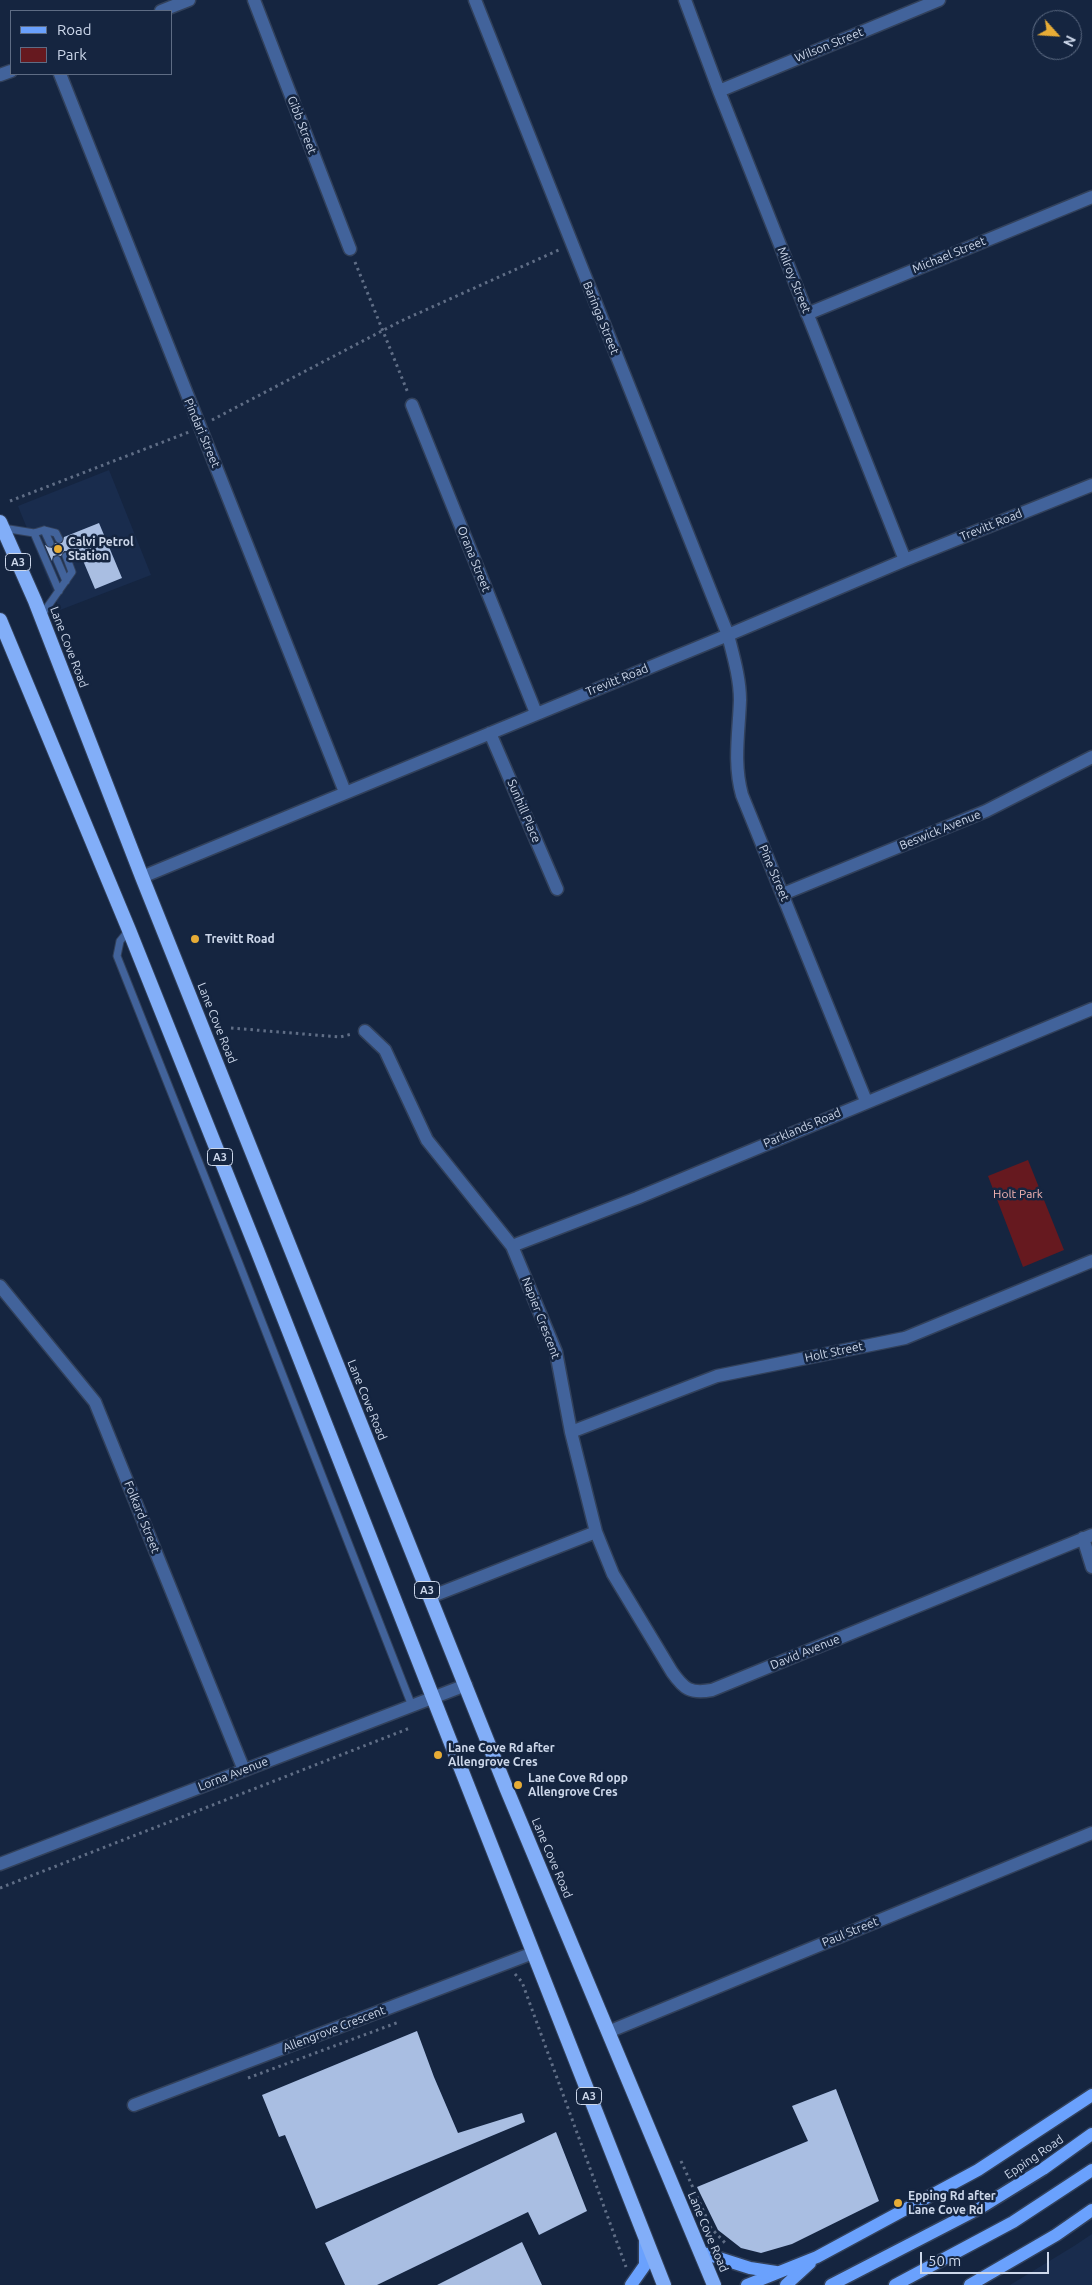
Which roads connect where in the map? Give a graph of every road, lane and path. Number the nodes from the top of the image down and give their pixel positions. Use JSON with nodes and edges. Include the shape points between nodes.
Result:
{"nodes":[{"id":1,"x":189,"y":0,"type":"edge"},
{"id":2,"x":254,"y":0,"type":"edge"},
{"id":3,"x":475,"y":0,"type":"edge"},
{"id":4,"x":685,"y":0,"type":"edge"},
{"id":5,"x":939,"y":0,"type":"edge"},
{"id":6,"x":164,"y":10,"type":"edge"},
{"id":7,"x":60,"y":75,"type":"edge"},
{"id":8,"x":718,"y":91,"type":"junction"},
{"id":9,"x":1092,"y":197,"type":"edge"},
{"id":10,"x":572,"y":244,"type":"junction"},
{"id":11,"x":350,"y":249,"type":"joint"},
{"id":12,"x":807,"y":314,"type":"junction"},
{"id":13,"x":383,"y":330,"type":"junction"},
{"id":14,"x":412,"y":405,"type":"joint"},
{"id":15,"x":200,"y":427,"type":"junction"},
{"id":16,"x":1092,"y":485,"type":"edge"},
{"id":17,"x":10,"y":501,"type":"dead end"},
{"id":18,"x":1,"y":525,"type":"edge"},
{"id":19,"x":44,"y":530,"type":"junction"},
{"id":20,"x":34,"y":534,"type":"junction"},
{"id":21,"x":59,"y":540,"type":"dead end"},
{"id":22,"x":50,"y":543,"type":"dead end"},
{"id":23,"x":66,"y":556,"type":"dead end"},
{"id":24,"x":57,"y":560,"type":"dead end"},
{"id":25,"x":905,"y":560,"type":"junction"},
{"id":26,"x":66,"y":581,"type":"junction"},
{"id":27,"x":59,"y":591,"type":"junction"},
{"id":28,"x":41,"y":616,"type":"junction"},
{"id":29,"x":0,"y":620,"type":"edge"},
{"id":30,"x":728,"y":635,"type":"junction"},
{"id":31,"x":536,"y":713,"type":"junction"},
{"id":32,"x":490,"y":733,"type":"junction"},
{"id":33,"x":1092,"y":756,"type":"edge"},
{"id":34,"x":345,"y":792,"type":"junction"},
{"id":35,"x":142,"y":876,"type":"junction"},
{"id":36,"x":557,"y":889,"type":"dead end"},
{"id":37,"x":783,"y":894,"type":"junction"},
{"id":38,"x":129,"y":930,"type":"junction"},
{"id":39,"x":1092,"y":1009,"type":"edge"},
{"id":40,"x":231,"y":1028,"type":"dead end"},
{"id":41,"x":365,"y":1031,"type":"joint"},
{"id":42,"x":866,"y":1101,"type":"junction"},
{"id":43,"x":512,"y":1246,"type":"junction"},
{"id":44,"x":1092,"y":1261,"type":"edge"},
{"id":45,"x":0,"y":1286,"type":"edge"},
{"id":46,"x":571,"y":1432,"type":"junction"},
{"id":47,"x":596,"y":1532,"type":"junction"},
{"id":48,"x":1088,"y":1536,"type":"edge"},
{"id":49,"x":1092,"y":1567,"type":"edge"},
{"id":50,"x":430,"y":1597,"type":"junction"},
{"id":51,"x":466,"y":1685,"type":"junction"},
{"id":52,"x":432,"y":1698,"type":"junction"},
{"id":53,"x":412,"y":1706,"type":"junction"},
{"id":54,"x":410,"y":1728,"type":"dead end"},
{"id":55,"x":244,"y":1770,"type":"junction"},
{"id":56,"x":1092,"y":1833,"type":"edge"},
{"id":57,"x":0,"y":1864,"type":"edge"},
{"id":58,"x":0,"y":1888,"type":"edge"},
{"id":59,"x":533,"y":1953,"type":"junction"},
{"id":60,"x":510,"y":1962,"type":"junction"},
{"id":61,"x":608,"y":2032,"type":"junction"},
{"id":62,"x":1092,"y":2096,"type":"edge"},
{"id":63,"x":134,"y":2105,"type":"dead end"},
{"id":64,"x":1092,"y":2134,"type":"edge"},
{"id":65,"x":677,"y":2153,"type":"dead end"},
{"id":66,"x":1092,"y":2170,"type":"edge"},
{"id":67,"x":1092,"y":2210,"type":"edge"},
{"id":68,"x":644,"y":2238,"type":"junction"},
{"id":69,"x":732,"y":2248,"type":"dead end"},
{"id":70,"x":700,"y":2252,"type":"junction"},
{"id":71,"x":817,"y":2257,"type":"junction"},
{"id":72,"x":628,"y":2271,"type":"dead end"},
{"id":73,"x":779,"y":2272,"type":"junction"},
{"id":74,"x":631,"y":2285,"type":"edge"},
{"id":75,"x":664,"y":2285,"type":"edge"},
{"id":76,"x":714,"y":2285,"type":"edge"},
{"id":77,"x":747,"y":2285,"type":"edge"},
{"id":78,"x":786,"y":2285,"type":"edge"},
{"id":79,"x":831,"y":2285,"type":"edge"},
{"id":80,"x":895,"y":2285,"type":"edge"},
{"id":81,"x":970,"y":2285,"type":"edge"}],
"edges":[{"from":1,"to":6,"type":"street"},
{"from":2,"to":11,"type":"street","name":"Gibb Street"},
{"from":3,"to":10,"type":"street","name":"Baringa Street"},
{"from":4,"to":8,"type":"street","name":"Milroy Street"},
{"from":5,"to":8,"type":"street","name":"Wilson Street"},
{"from":7,"to":15,"type":"street","name":"Pindari Street"},
{"from":8,"to":12,"type":"street","name":"Milroy Street"},
{"from":9,"to":12,"type":"street","name":"Michael Street"},
{"from":10,"to":13,"type":"path"},
{"from":10,"to":30,"type":"street","name":"Baringa Street"},
{"from":11,"to":13,"type":"path"},
{"from":12,"to":25,"type":"street","name":"Milroy Street"},
{"from":13,"to":14,"type":"path"},
{"from":13,"to":15,"type":"path"},
{"from":14,"to":31,"type":"street","name":"Orana Street"},
{"from":15,"to":17,"type":"path"},
{"from":15,"to":34,"type":"street","name":"Pindari Street"},
{"from":16,"to":25,"type":"street","name":"Trevitt Road"},
{"from":18,"to":20,"type":"lane"},
{"from":18,"to":28,"type":"highway","name":"Lane Cove Road","number":"A3"},
{"from":19,"to":20,"type":"lane"},
{"from":19,"to":21,"type":"lane","via":[[56,533]]},
{"from":19,"to":22,"type":"lane"},
{"from":20,"to":27,"type":"lane"},
{"from":23,"to":26,"type":"lane","via":[[72,572]]},
{"from":24,"to":26,"type":"lane"},
{"from":25,"to":30,"type":"street","name":"Trevitt Road"},
{"from":26,"to":27,"type":"lane"},
{"from":27,"to":28,"type":"lane"},
{"from":28,"to":35,"type":"highway","name":"Lane Cove Road","number":"A3"},
{"from":29,"to":38,"type":"highway","number":"A3"},
{"from":30,"to":31,"type":"street","name":"Trevitt Road"},
{"from":30,"to":37,"type":"street","name":"Pine Street","via":[[740,697],[736,751],[738,780]]},
{"from":31,"to":32,"type":"street","name":"Trevitt Road"},
{"from":32,"to":34,"type":"street","name":"Trevitt Road"},
{"from":32,"to":36,"type":"street","name":"Sunhill Place"},
{"from":33,"to":37,"type":"street","name":"Beswick Avenue","via":[[986,811]]},
{"from":34,"to":35,"type":"street","name":"Trevitt Road"},
{"from":35,"to":50,"type":"highway","name":"Lane Cove Road","number":"A3"},
{"from":37,"to":42,"type":"street","name":"Pine Street"},
{"from":38,"to":52,"type":"highway","number":"A3"},
{"from":38,"to":53,"type":"lane","via":[[120,941],[116,956]]},
{"from":39,"to":42,"type":"street","name":"Parklands Road"},
{"from":40,"to":41,"type":"path","via":[[340,1036]]},
{"from":41,"to":43,"type":"street","name":"Napier Crescent","via":[[385,1050],[427,1140]]},
{"from":42,"to":43,"type":"street","name":"Parklands Road","via":[[637,1198]]},
{"from":43,"to":46,"type":"street","name":"Napier Crescent","via":[[556,1352]]},
{"from":44,"to":46,"type":"street","name":"Holt Street","via":[[905,1338],[717,1376]]},
{"from":45,"to":55,"type":"street","name":"Folkard Street","via":[[95,1402]]},
{"from":46,"to":47,"type":"street","name":"Napier Crescent"},
{"from":47,"to":48,"type":"street","name":"David Avenue","via":[[613,1574],[672,1672],[688,1690],[699,1693],[731,1683]]},
{"from":47,"to":50,"type":"street"},
{"from":48,"to":49,"type":"street"},
{"from":50,"to":51,"type":"highway","name":"Lane Cove Road","number":"A3"},
{"from":51,"to":52,"type":"street","name":"Lorna Avenue"},
{"from":51,"to":61,"type":"highway","name":"Lane Cove Road","number":"A3"},
{"from":52,"to":53,"type":"street","name":"Lorna Avenue"},
{"from":52,"to":59,"type":"highway","number":"A3"},
{"from":53,"to":55,"type":"street","name":"Lorna Avenue"},
{"from":54,"to":58,"type":"path"},
{"from":55,"to":57,"type":"street","name":"Lorna Avenue"},
{"from":56,"to":61,"type":"street","name":"Paul Street"},
{"from":59,"to":60,"type":"street","name":"Allengrove Crescent"},
{"from":59,"to":68,"type":"highway","number":"A3"},
{"from":60,"to":63,"type":"street","name":"Allengrove Crescent"},
{"from":60,"to":72,"type":"path","via":[[522,1982]]},
{"from":61,"to":70,"type":"highway","name":"Lane Cove Road","number":"A3"},
{"from":62,"to":71,"type":"main road","via":[[978,2170]]},
{"from":64,"to":79,"type":"main road","name":"Epping Road","via":[[980,2208]]},
{"from":65,"to":69,"type":"path","via":[[711,2228]]},
{"from":66,"to":80,"type":"main road","via":[[1014,2222]]},
{"from":67,"to":81,"type":"main road"},
{"from":68,"to":74,"type":"main road","via":[[645,2264]]},
{"from":68,"to":75,"type":"highway","number":"A3"},
{"from":70,"to":73,"type":"main road","via":[[750,2268]]},
{"from":70,"to":76,"type":"highway","name":"Lane Cove Road","number":"A3"},
{"from":71,"to":73,"type":"main road"},
{"from":71,"to":78,"type":"main road"},
{"from":73,"to":77,"type":"main road"}]}
